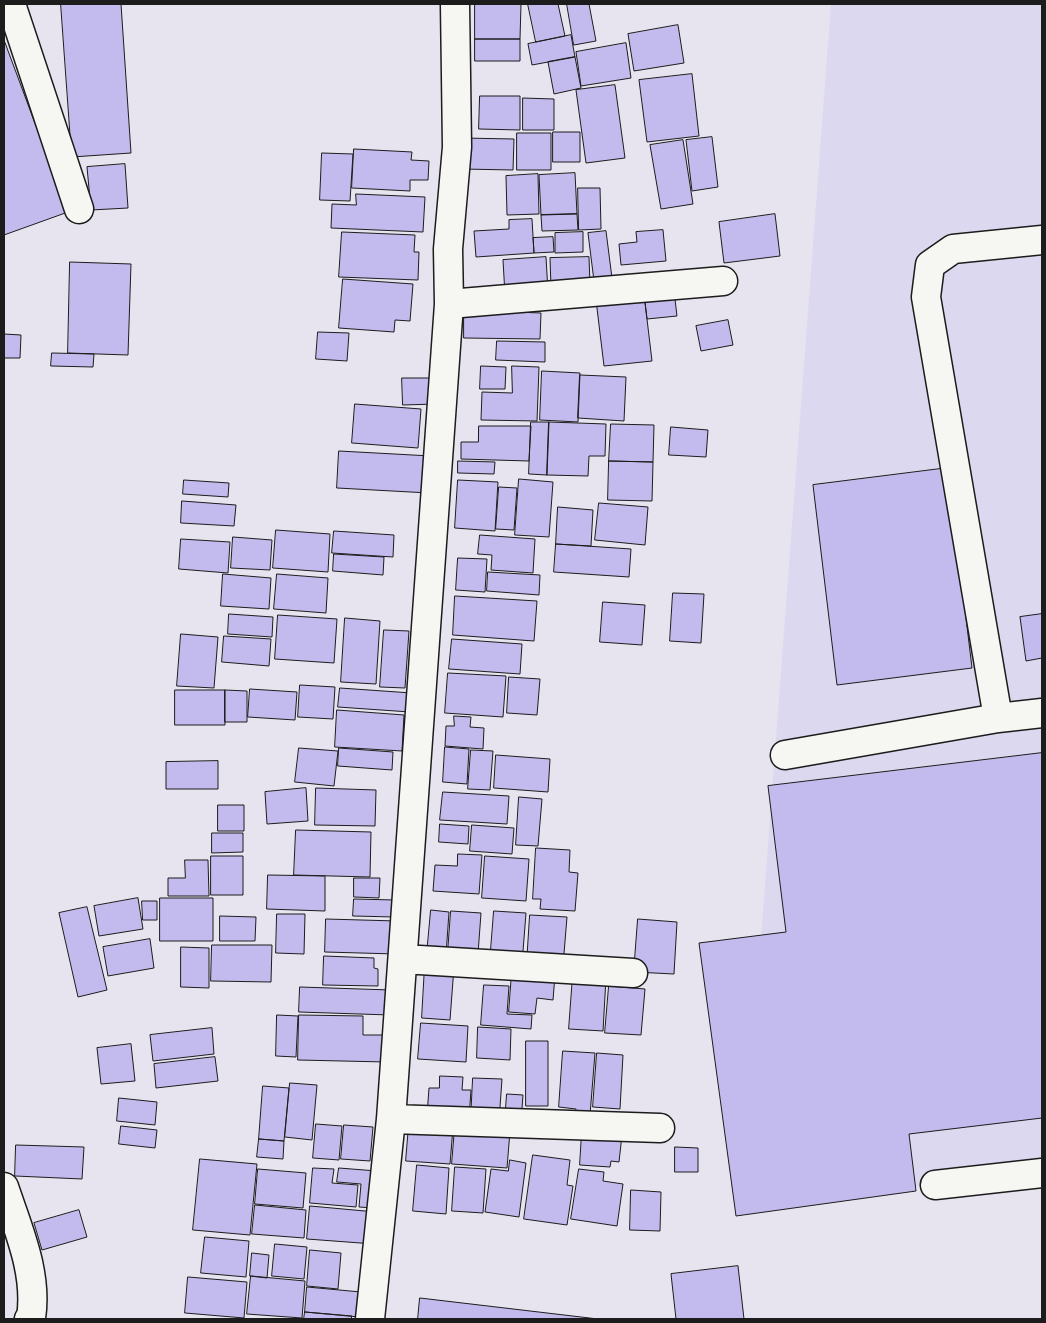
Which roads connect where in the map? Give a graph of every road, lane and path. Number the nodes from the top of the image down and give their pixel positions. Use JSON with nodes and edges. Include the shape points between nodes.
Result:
{"nodes":[{"id":1,"x":11,"y":4,"type":"edge"},
{"id":2,"x":455,"y":4,"type":"edge"},
{"id":3,"x":79,"y":209,"type":"dead end"},
{"id":4,"x":1042,"y":240,"type":"edge"},
{"id":5,"x":723,"y":281,"type":"dead end"},
{"id":6,"x":449,"y":304,"type":"junction"},
{"id":7,"x":1042,"y":713,"type":"edge"},
{"id":8,"x":998,"y":718,"type":"junction"},
{"id":9,"x":785,"y":755,"type":"dead end"},
{"id":10,"x":403,"y":959,"type":"junction"},
{"id":11,"x":633,"y":973,"type":"dead end"},
{"id":12,"x":391,"y":1119,"type":"junction"},
{"id":13,"x":660,"y":1128,"type":"dead end"},
{"id":14,"x":1042,"y":1173,"type":"edge"},
{"id":15,"x":935,"y":1185,"type":"dead end"},
{"id":16,"x":4,"y":1187,"type":"edge"},
{"id":17,"x":29,"y":1319,"type":"edge"},
{"id":18,"x":370,"y":1319,"type":"edge"}],
"edges":[{"from":1,"to":3,"type":"street"},
{"from":2,"to":6,"type":"street","via":[[457,147],[448,249]]},
{"from":4,"to":8,"type":"street","via":[[953,249],[930,265],[926,298]]},
{"from":5,"to":6,"type":"street"},
{"from":6,"to":10,"type":"street"},
{"from":7,"to":8,"type":"street"},
{"from":8,"to":9,"type":"street"},
{"from":10,"to":11,"type":"street"},
{"from":10,"to":12,"type":"street"},
{"from":12,"to":13,"type":"street"},
{"from":12,"to":18,"type":"street"},
{"from":14,"to":15,"type":"street"},
{"from":16,"to":17,"type":"street","via":[[29,1262],[34,1300]]}]}
